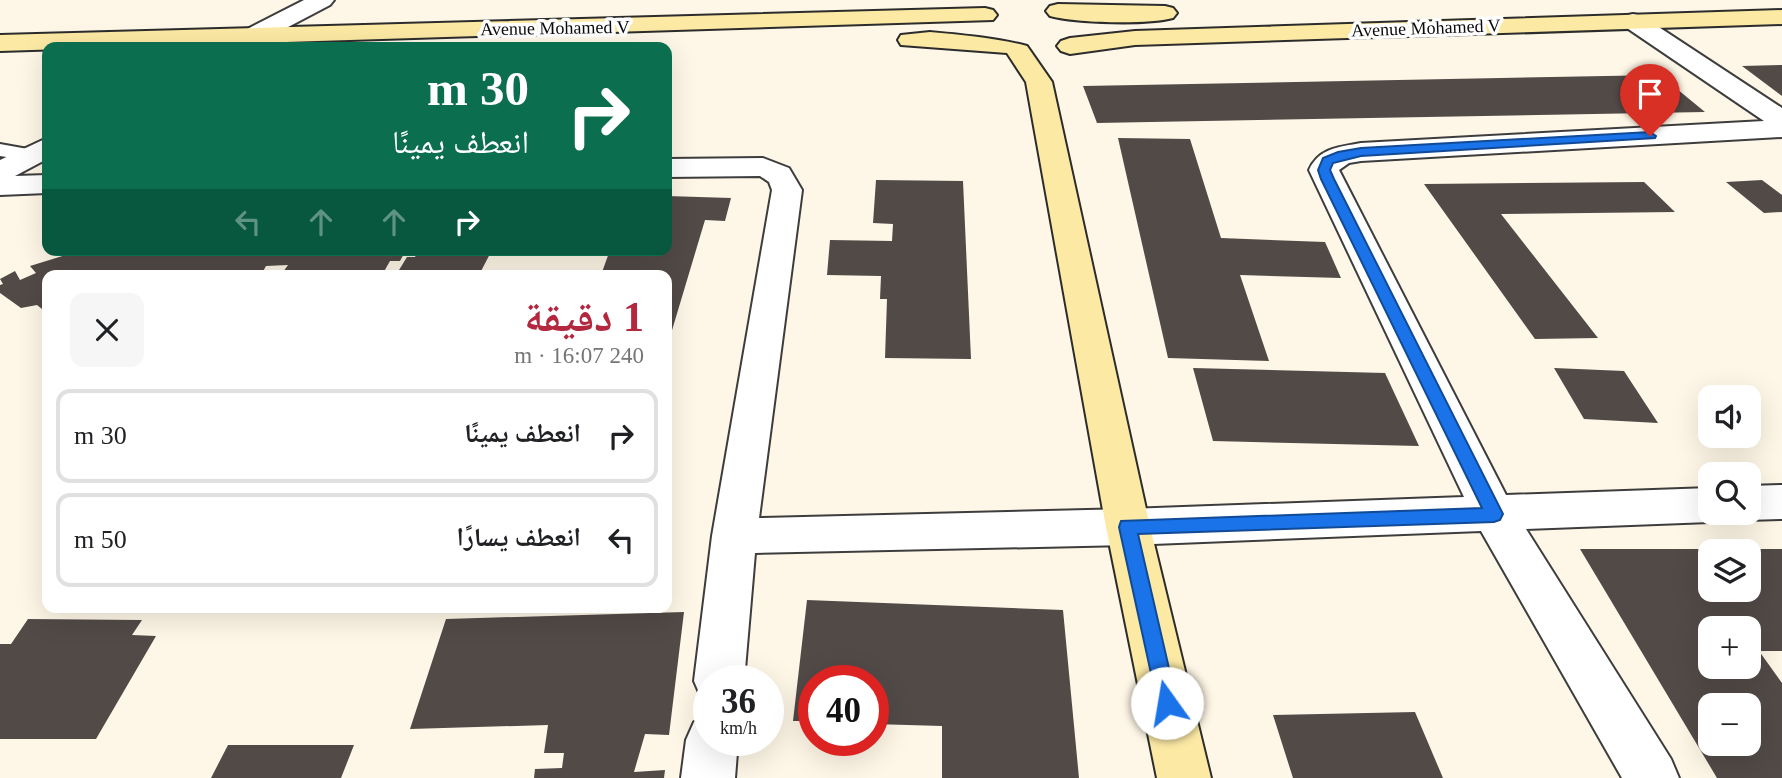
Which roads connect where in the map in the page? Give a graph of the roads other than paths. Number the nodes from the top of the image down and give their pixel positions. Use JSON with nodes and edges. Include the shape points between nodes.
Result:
{"nodes":[{"id":1,"x":322,"y":0,"type":"edge"},
{"id":2,"x":1469,"y":4,"type":"dead end"},
{"id":3,"x":1019,"y":7,"type":"edge"},
{"id":4,"x":1627,"y":10,"type":"edge"},
{"id":5,"x":1193,"y":12,"type":"dead end"},
{"id":6,"x":1782,"y":17,"type":"edge"},
{"id":7,"x":254,"y":35,"type":"junction"},
{"id":8,"x":241,"y":42,"type":"edge"},
{"id":9,"x":0,"y":43,"type":"edge"},
{"id":10,"x":672,"y":47,"type":"edge"},
{"id":11,"x":1036,"y":55,"type":"junction"},
{"id":12,"x":42,"y":64,"type":"edge"},
{"id":13,"x":0,"y":65,"type":"edge"},
{"id":14,"x":1782,"y":120,"type":"edge"},
{"id":15,"x":1782,"y":128,"type":"edge"},
{"id":16,"x":0,"y":150,"type":"edge"},
{"id":17,"x":39,"y":151,"type":"edge"},
{"id":18,"x":672,"y":168,"type":"edge"},
{"id":19,"x":0,"y":172,"type":"edge"},
{"id":20,"x":42,"y":184,"type":"edge"},
{"id":21,"x":0,"y":186,"type":"edge"},
{"id":22,"x":1782,"y":502,"type":"edge"},
{"id":23,"x":1761,"y":503,"type":"edge"},
{"id":24,"x":1698,"y":506,"type":"edge"},
{"id":25,"x":1494,"y":514,"type":"junction"},
{"id":26,"x":1128,"y":527,"type":"junction"},
{"id":27,"x":734,"y":536,"type":"junction"},
{"id":28,"x":721,"y":665,"type":"edge"},
{"id":29,"x":710,"y":756,"type":"edge"},
{"id":30,"x":708,"y":778,"type":"edge"},
{"id":31,"x":1184,"y":778,"type":"edge"},
{"id":32,"x":1652,"y":778,"type":"edge"}],
"edges":[{"from":1,"to":7,"type":"street"},
{"from":2,"to":4,"type":"street","name":"Avenue Mohamed V"},
{"from":3,"to":5,"type":"street","name":"Avenue Mohamed V","via":[[1124,14]]},
{"from":3,"to":7,"type":"street","name":"Avenue Mohamed V","via":[[573,28]]},
{"from":3,"to":11,"type":"street","via":[[978,22],[977,30],[981,36]]},
{"from":3,"to":11,"type":"street","via":[[1079,23],[1082,31],[1079,39]]},
{"from":4,"to":6,"type":"street","name":"Avenue Mohamed V"},
{"from":4,"to":11,"type":"street","name":"Avenue Mohamed V","via":[[1135,38]]},
{"from":4,"to":14,"type":"street"},
{"from":7,"to":8,"type":"street"},
{"from":7,"to":9,"type":"street","name":"Avenue Mohamed V"},
{"from":10,"to":11,"type":"street","name":"Avenue Mohamed V","via":[[930,39]]},
{"from":11,"to":26,"type":"street"},
{"from":12,"to":13,"type":"street"},
{"from":15,"to":25,"type":"street","via":[[1361,152],[1328,161],[1327,179]]},
{"from":16,"to":17,"type":"lane"},
{"from":17,"to":19,"type":"street"},
{"from":18,"to":27,"type":"street","via":[[763,167],[776,171],[787,190]]},
{"from":20,"to":21,"type":"street"},
{"from":22,"to":23,"type":"street"},
{"from":24,"to":25,"type":"street"},
{"from":25,"to":26,"type":"street"},
{"from":25,"to":32,"type":"street"},
{"from":26,"to":27,"type":"street"},
{"from":26,"to":31,"type":"street"},
{"from":27,"to":28,"type":"street"},
{"from":29,"to":30,"type":"street"}]}
